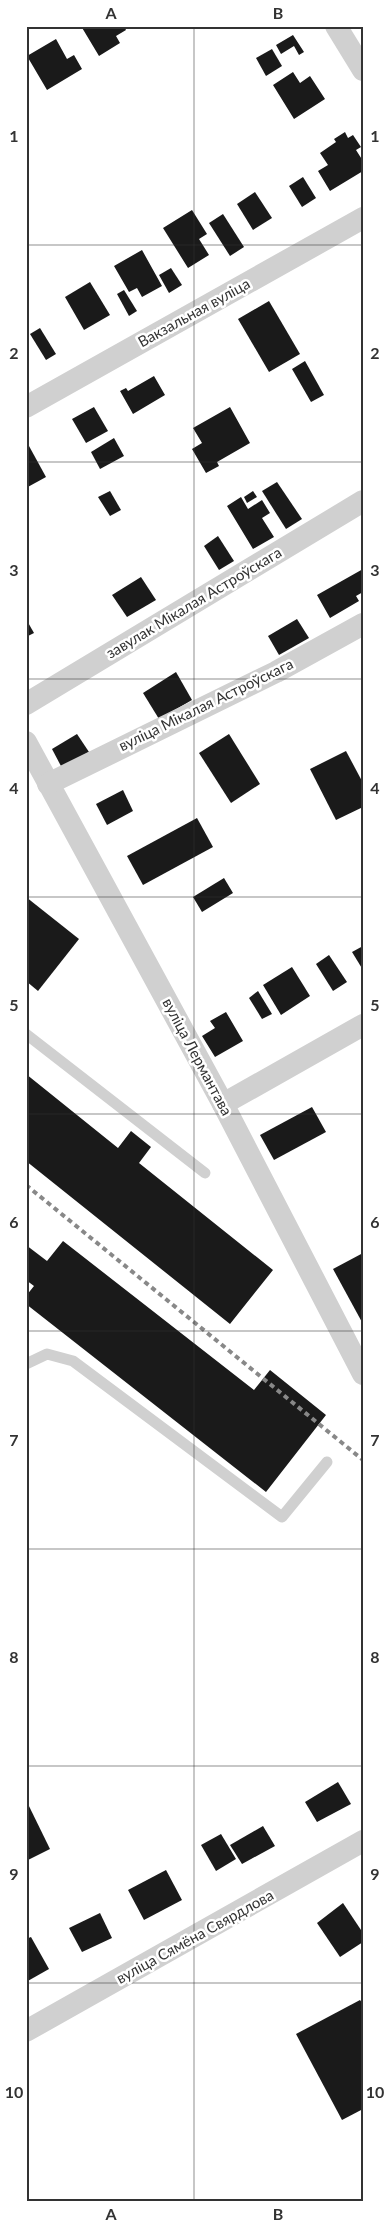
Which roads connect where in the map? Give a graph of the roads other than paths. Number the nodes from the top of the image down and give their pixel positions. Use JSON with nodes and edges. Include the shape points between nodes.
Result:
{"nodes":[{"id":1,"x":336,"y":26,"type":"edge"},
{"id":2,"x":363,"y":70,"type":"edge"},
{"id":3,"x":363,"y":218,"type":"edge"},
{"id":4,"x":26,"y":407,"type":"edge"},
{"id":5,"x":363,"y":501,"type":"edge"},
{"id":6,"x":363,"y":624,"type":"edge"},
{"id":7,"x":26,"y":704,"type":"edge"},
{"id":8,"x":26,"y":742,"type":"edge"},
{"id":9,"x":48,"y":784,"type":"junction"},
{"id":10,"x":363,"y":1025,"type":"edge"},
{"id":11,"x":26,"y":1034,"type":"edge"},
{"id":12,"x":223,"y":1104,"type":"junction"},
{"id":13,"x":205,"y":1173,"type":"dead end"},
{"id":14,"x":26,"y":1364,"type":"edge"},
{"id":15,"x":363,"y":1374,"type":"edge"},
{"id":16,"x":327,"y":1462,"type":"dead end"},
{"id":17,"x":363,"y":1841,"type":"edge"},
{"id":18,"x":26,"y":2031,"type":"edge"}],
"edges":[{"from":1,"to":2,"type":"street"},
{"from":3,"to":4,"type":"street","name":"Вакзальная вуліца"},
{"from":5,"to":7,"type":"street","name":"завулак Мікалая Астроўскага"},
{"from":6,"to":9,"type":"street","name":"вуліца Мікалая Астроўскага","via":[[276,672]]},
{"from":8,"to":9,"type":"street","name":"вуліца Лермантава"},
{"from":9,"to":12,"type":"street","name":"вуліца Лермантава"},
{"from":10,"to":12,"type":"street"},
{"from":11,"to":13,"type":"lane"},
{"from":12,"to":15,"type":"street","name":"вуліца Лермантава"},
{"from":14,"to":16,"type":"lane","via":[[47,1354],[73,1361],[282,1518]]},
{"from":17,"to":18,"type":"street","name":"вуліца Сямёна Свярдлова"}]}
